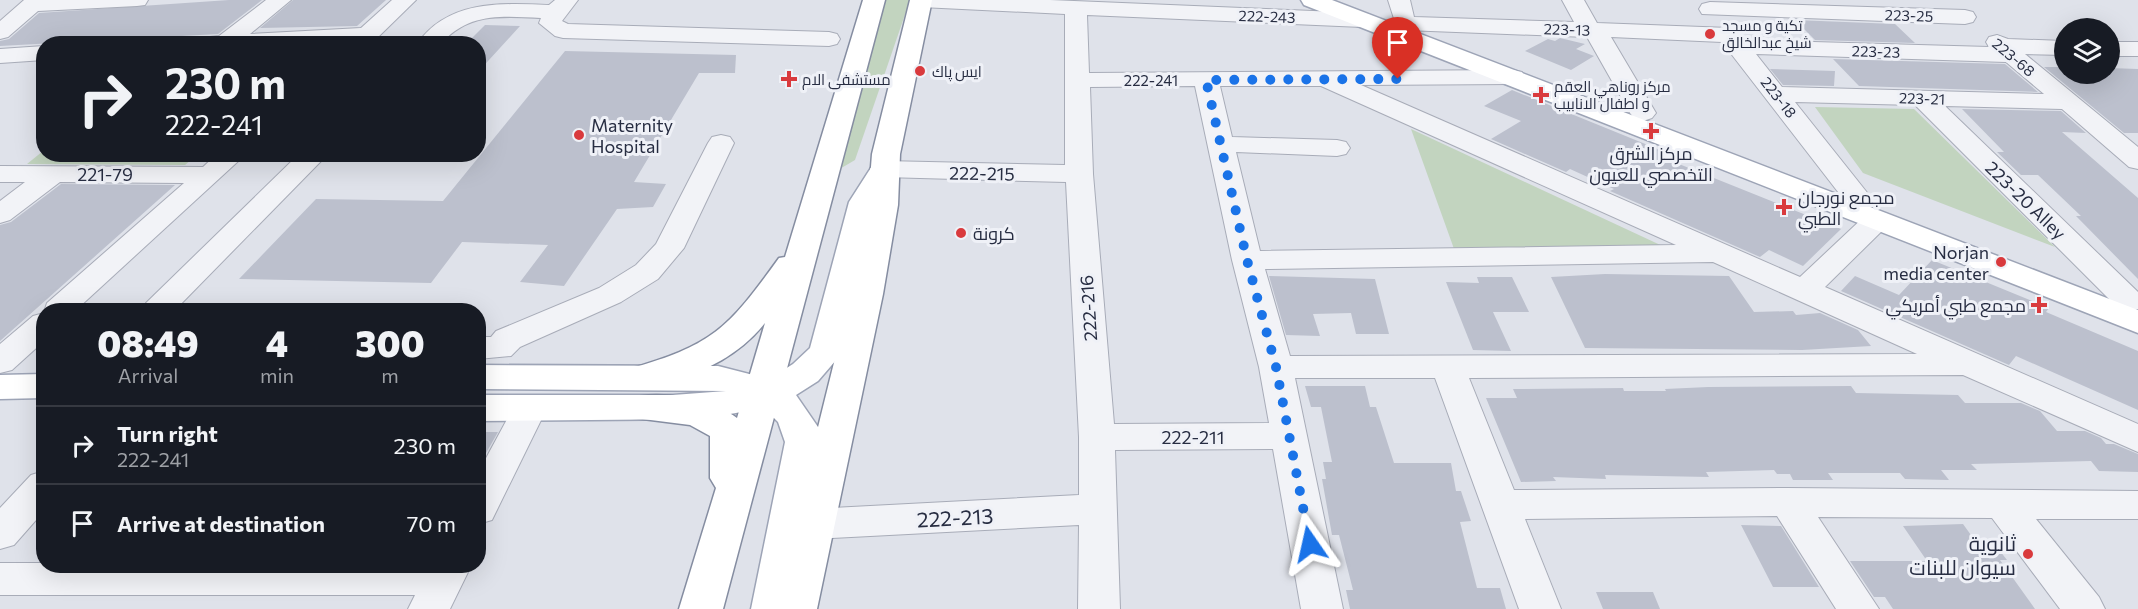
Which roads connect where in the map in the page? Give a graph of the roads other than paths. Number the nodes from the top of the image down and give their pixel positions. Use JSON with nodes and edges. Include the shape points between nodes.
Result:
{"nodes":[{"id":1,"x":136,"y":0,"type":"edge"},
{"id":2,"x":280,"y":0,"type":"edge"},
{"id":3,"x":405,"y":0,"type":"edge"},
{"id":4,"x":874,"y":0,"type":"edge"},
{"id":5,"x":1312,"y":0,"type":"edge"},
{"id":6,"x":1572,"y":0,"type":"edge"},
{"id":7,"x":1945,"y":0,"type":"edge"},
{"id":8,"x":921,"y":1,"type":"edge"},
{"id":9,"x":35,"y":3,"type":"edge"},
{"id":10,"x":1039,"y":3,"type":"edge"},
{"id":11,"x":1706,"y":4,"type":"edge"},
{"id":12,"x":1126,"y":5,"type":"edge"},
{"id":13,"x":561,"y":6,"type":"edge"},
{"id":14,"x":1219,"y":7,"type":"edge"},
{"id":15,"x":1076,"y":8,"type":"junction"},
{"id":16,"x":1353,"y":10,"type":"edge"},
{"id":17,"x":1965,"y":17,"type":"junction"},
{"id":18,"x":1398,"y":18,"type":"edge"},
{"id":19,"x":1592,"y":30,"type":"junction"},
{"id":20,"x":0,"y":33,"type":"edge"},
{"id":21,"x":234,"y":36,"type":"edge"},
{"id":22,"x":365,"y":36,"type":"edge"},
{"id":23,"x":436,"y":36,"type":"edge"},
{"id":24,"x":829,"y":39,"type":"dead end"},
{"id":25,"x":1734,"y":41,"type":"junction"},
{"id":26,"x":2054,"y":49,"type":"edge"},
{"id":27,"x":2120,"y":49,"type":"edge"},
{"id":28,"x":2138,"y":49,"type":"edge"},
{"id":29,"x":2006,"y":51,"type":"junction"},
{"id":30,"x":36,"y":54,"type":"edge"},
{"id":31,"x":0,"y":56,"type":"edge"},
{"id":32,"x":1513,"y":77,"type":"junction"},
{"id":33,"x":1078,"y":80,"type":"junction"},
{"id":34,"x":1206,"y":80,"type":"junction"},
{"id":35,"x":1329,"y":80,"type":"junction"},
{"id":36,"x":1777,"y":94,"type":"junction"},
{"id":37,"x":1922,"y":98,"type":"junction"},
{"id":38,"x":2068,"y":102,"type":"junction"},
{"id":39,"x":1643,"y":113,"type":"junction"},
{"id":40,"x":721,"y":142,"type":"dead end"},
{"id":41,"x":1220,"y":144,"type":"junction"},
{"id":42,"x":1337,"y":148,"type":"dead end"},
{"id":43,"x":2138,"y":161,"type":"edge"},
{"id":44,"x":224,"y":162,"type":"edge"},
{"id":45,"x":307,"y":162,"type":"edge"},
{"id":46,"x":884,"y":169,"type":"junction"},
{"id":47,"x":0,"y":174,"type":"edge"},
{"id":48,"x":54,"y":174,"type":"junction"},
{"id":49,"x":1079,"y":174,"type":"junction"},
{"id":50,"x":210,"y":175,"type":"junction"},
{"id":51,"x":1855,"y":195,"type":"junction"},
{"id":52,"x":0,"y":214,"type":"edge"},
{"id":53,"x":1877,"y":220,"type":"junction"},
{"id":54,"x":806,"y":241,"type":"junction"},
{"id":55,"x":1720,"y":254,"type":"junction"},
{"id":56,"x":1247,"y":260,"type":"junction"},
{"id":57,"x":1803,"y":291,"type":"junction"},
{"id":58,"x":66,"y":303,"type":"edge"},
{"id":59,"x":164,"y":303,"type":"edge"},
{"id":60,"x":2135,"y":309,"type":"edge"},
{"id":61,"x":36,"y":330,"type":"edge"},
{"id":62,"x":486,"y":348,"type":"edge"},
{"id":63,"x":0,"y":362,"type":"edge"},
{"id":64,"x":1971,"y":365,"type":"junction"},
{"id":65,"x":1276,"y":367,"type":"junction"},
{"id":66,"x":1449,"y":368,"type":"junction"},
{"id":67,"x":486,"y":378,"type":"edge"},
{"id":68,"x":36,"y":386,"type":"edge"},
{"id":69,"x":0,"y":387,"type":"edge"},
{"id":70,"x":639,"y":393,"type":"junction"},
{"id":71,"x":765,"y":394,"type":"junction"},
{"id":72,"x":0,"y":407,"type":"edge"},
{"id":73,"x":36,"y":407,"type":"edge"},
{"id":74,"x":486,"y":408,"type":"edge"},
{"id":75,"x":530,"y":408,"type":"junction"},
{"id":76,"x":1288,"y":436,"type":"junction"},
{"id":77,"x":1097,"y":437,"type":"junction"},
{"id":78,"x":2138,"y":439,"type":"edge"},
{"id":79,"x":36,"y":494,"type":"edge"},
{"id":80,"x":486,"y":494,"type":"edge"},
{"id":81,"x":1788,"y":502,"type":"junction"},
{"id":82,"x":2002,"y":503,"type":"junction"},
{"id":83,"x":1498,"y":505,"type":"junction"},
{"id":84,"x":2138,"y":506,"type":"edge"},
{"id":85,"x":1097,"y":508,"type":"junction"},
{"id":86,"x":727,"y":519,"type":"junction"},
{"id":87,"x":813,"y":524,"type":"junction"},
{"id":88,"x":0,"y":534,"type":"edge"},
{"id":89,"x":0,"y":579,"type":"edge"},
{"id":90,"x":441,"y":584,"type":"edge"},
{"id":91,"x":701,"y":609,"type":"edge"},
{"id":92,"x":773,"y":609,"type":"edge"},
{"id":93,"x":795,"y":609,"type":"edge"},
{"id":94,"x":1099,"y":609,"type":"edge"},
{"id":95,"x":1322,"y":609,"type":"edge"},
{"id":96,"x":1540,"y":609,"type":"edge"},
{"id":97,"x":1858,"y":609,"type":"edge"},
{"id":98,"x":2084,"y":609,"type":"edge"}],
"edges":[{"from":1,"to":9,"type":"street"},
{"from":2,"to":21,"type":"street"},
{"from":3,"to":22,"type":"street"},
{"from":4,"to":54,"type":"main road"},
{"from":5,"to":16,"type":"main road"},
{"from":6,"to":19,"type":"street"},
{"from":7,"to":17,"type":"street","name":"223-68"},
{"from":8,"to":10,"type":"street","name":"222-243"},
{"from":8,"to":46,"type":"main road"},
{"from":9,"to":20,"type":"street"},
{"from":10,"to":15,"type":"street","name":"222-243"},
{"from":11,"to":17,"type":"street","name":"223-25"},
{"from":11,"to":25,"type":"street","name":"223-18"},
{"from":12,"to":14,"type":"street","name":"222-243"},
{"from":12,"to":15,"type":"street","name":"222-243"},
{"from":13,"to":23,"type":"street","via":[[465,15],[450,21]]},
{"from":13,"to":24,"type":"street","via":[[550,23],[564,31]]},
{"from":14,"to":16,"type":"street","name":"222-243"},
{"from":15,"to":33,"type":"street","name":"222-216"},
{"from":16,"to":18,"type":"main road"},
{"from":17,"to":29,"type":"street","name":"223-68"},
{"from":18,"to":19,"type":"street","name":"223-13","via":[[1497,18]]},
{"from":18,"to":32,"type":"main road"},
{"from":18,"to":39,"type":"main road"},
{"from":19,"to":25,"type":"street","name":"223-13"},
{"from":19,"to":39,"type":"street"},
{"from":25,"to":29,"type":"street","name":"223-23"},
{"from":25,"to":36,"type":"street","name":"223-18"},
{"from":26,"to":29,"type":"street","name":"223-23"},
{"from":27,"to":28,"type":"street"},
{"from":29,"to":38,"type":"street","name":"223-68"},
{"from":30,"to":31,"type":"street"},
{"from":32,"to":35,"type":"street","name":"222-241"},
{"from":32,"to":53,"type":"main road"},
{"from":33,"to":34,"type":"street","name":"222-241"},
{"from":33,"to":49,"type":"street","name":"222-216"},
{"from":34,"to":35,"type":"street","name":"222-241"},
{"from":34,"to":41,"type":"street"},
{"from":35,"to":55,"type":"street"},
{"from":36,"to":37,"type":"street","name":"223-21"},
{"from":36,"to":51,"type":"street","name":"223-18"},
{"from":37,"to":38,"type":"street","name":"223-21"},
{"from":37,"to":60,"type":"street","name":"223-20 Alley"},
{"from":38,"to":43,"type":"street","name":"223-68"},
{"from":39,"to":51,"type":"main road"},
{"from":40,"to":62,"type":"street","via":[[669,248],[647,272],[610,295],[508,339],[499,348]]},
{"from":41,"to":42,"type":"street"},
{"from":41,"to":56,"type":"street"},
{"from":44,"to":50,"type":"street"},
{"from":45,"to":59,"type":"street"},
{"from":46,"to":49,"type":"street","name":"222-215"},
{"from":46,"to":71,"type":"main road","via":[[864,202],[826,352],[803,375]]},
{"from":46,"to":87,"type":"main road","via":[[883,205],[867,294]]},
{"from":47,"to":48,"type":"street","name":"221-79"},
{"from":48,"to":50,"type":"street","name":"221-79"},
{"from":48,"to":52,"type":"street"},
{"from":49,"to":77,"type":"street","name":"222-216"},
{"from":50,"to":58,"type":"street"},
{"from":51,"to":60,"type":"main road"},
{"from":53,"to":57,"type":"street"},
{"from":53,"to":60,"type":"main road"},
{"from":54,"to":70,"type":"main road","via":[[754,318],[733,340]]},
{"from":54,"to":71,"type":"main road"},
{"from":55,"to":56,"type":"street"},
{"from":55,"to":57,"type":"street"},
{"from":56,"to":65,"type":"street"},
{"from":57,"to":64,"type":"street"},
{"from":61,"to":63,"type":"street"},
{"from":64,"to":66,"type":"street"},
{"from":64,"to":78,"type":"street"},
{"from":65,"to":66,"type":"street"},
{"from":65,"to":76,"type":"street"},
{"from":66,"to":83,"type":"street"},
{"from":67,"to":70,"type":"main road"},
{"from":68,"to":69,"type":"main road"},
{"from":70,"to":71,"type":"main road","via":[[718,378],[748,384]]},
{"from":70,"to":75,"type":"main road"},
{"from":70,"to":86,"type":"main road","via":[[703,415],[728,432],[731,445]]},
{"from":71,"to":86,"type":"main road"},
{"from":71,"to":92,"type":"main road","via":[[794,414],[804,442]]},
{"from":72,"to":73,"type":"main road"},
{"from":74,"to":75,"type":"main road"},
{"from":75,"to":80,"type":"street"},
{"from":76,"to":77,"type":"street","name":"222-211"},
{"from":76,"to":95,"type":"street"},
{"from":77,"to":85,"type":"street","name":"222-216"},
{"from":79,"to":88,"type":"street"},
{"from":81,"to":82,"type":"street"},
{"from":81,"to":83,"type":"street"},
{"from":81,"to":97,"type":"street"},
{"from":82,"to":84,"type":"street"},
{"from":82,"to":98,"type":"street"},
{"from":83,"to":96,"type":"street"},
{"from":85,"to":87,"type":"street","name":"222-213"},
{"from":85,"to":94,"type":"street","name":"222-216"},
{"from":86,"to":91,"type":"main road"},
{"from":87,"to":93,"type":"main road"},
{"from":89,"to":90,"type":"street"}]}
